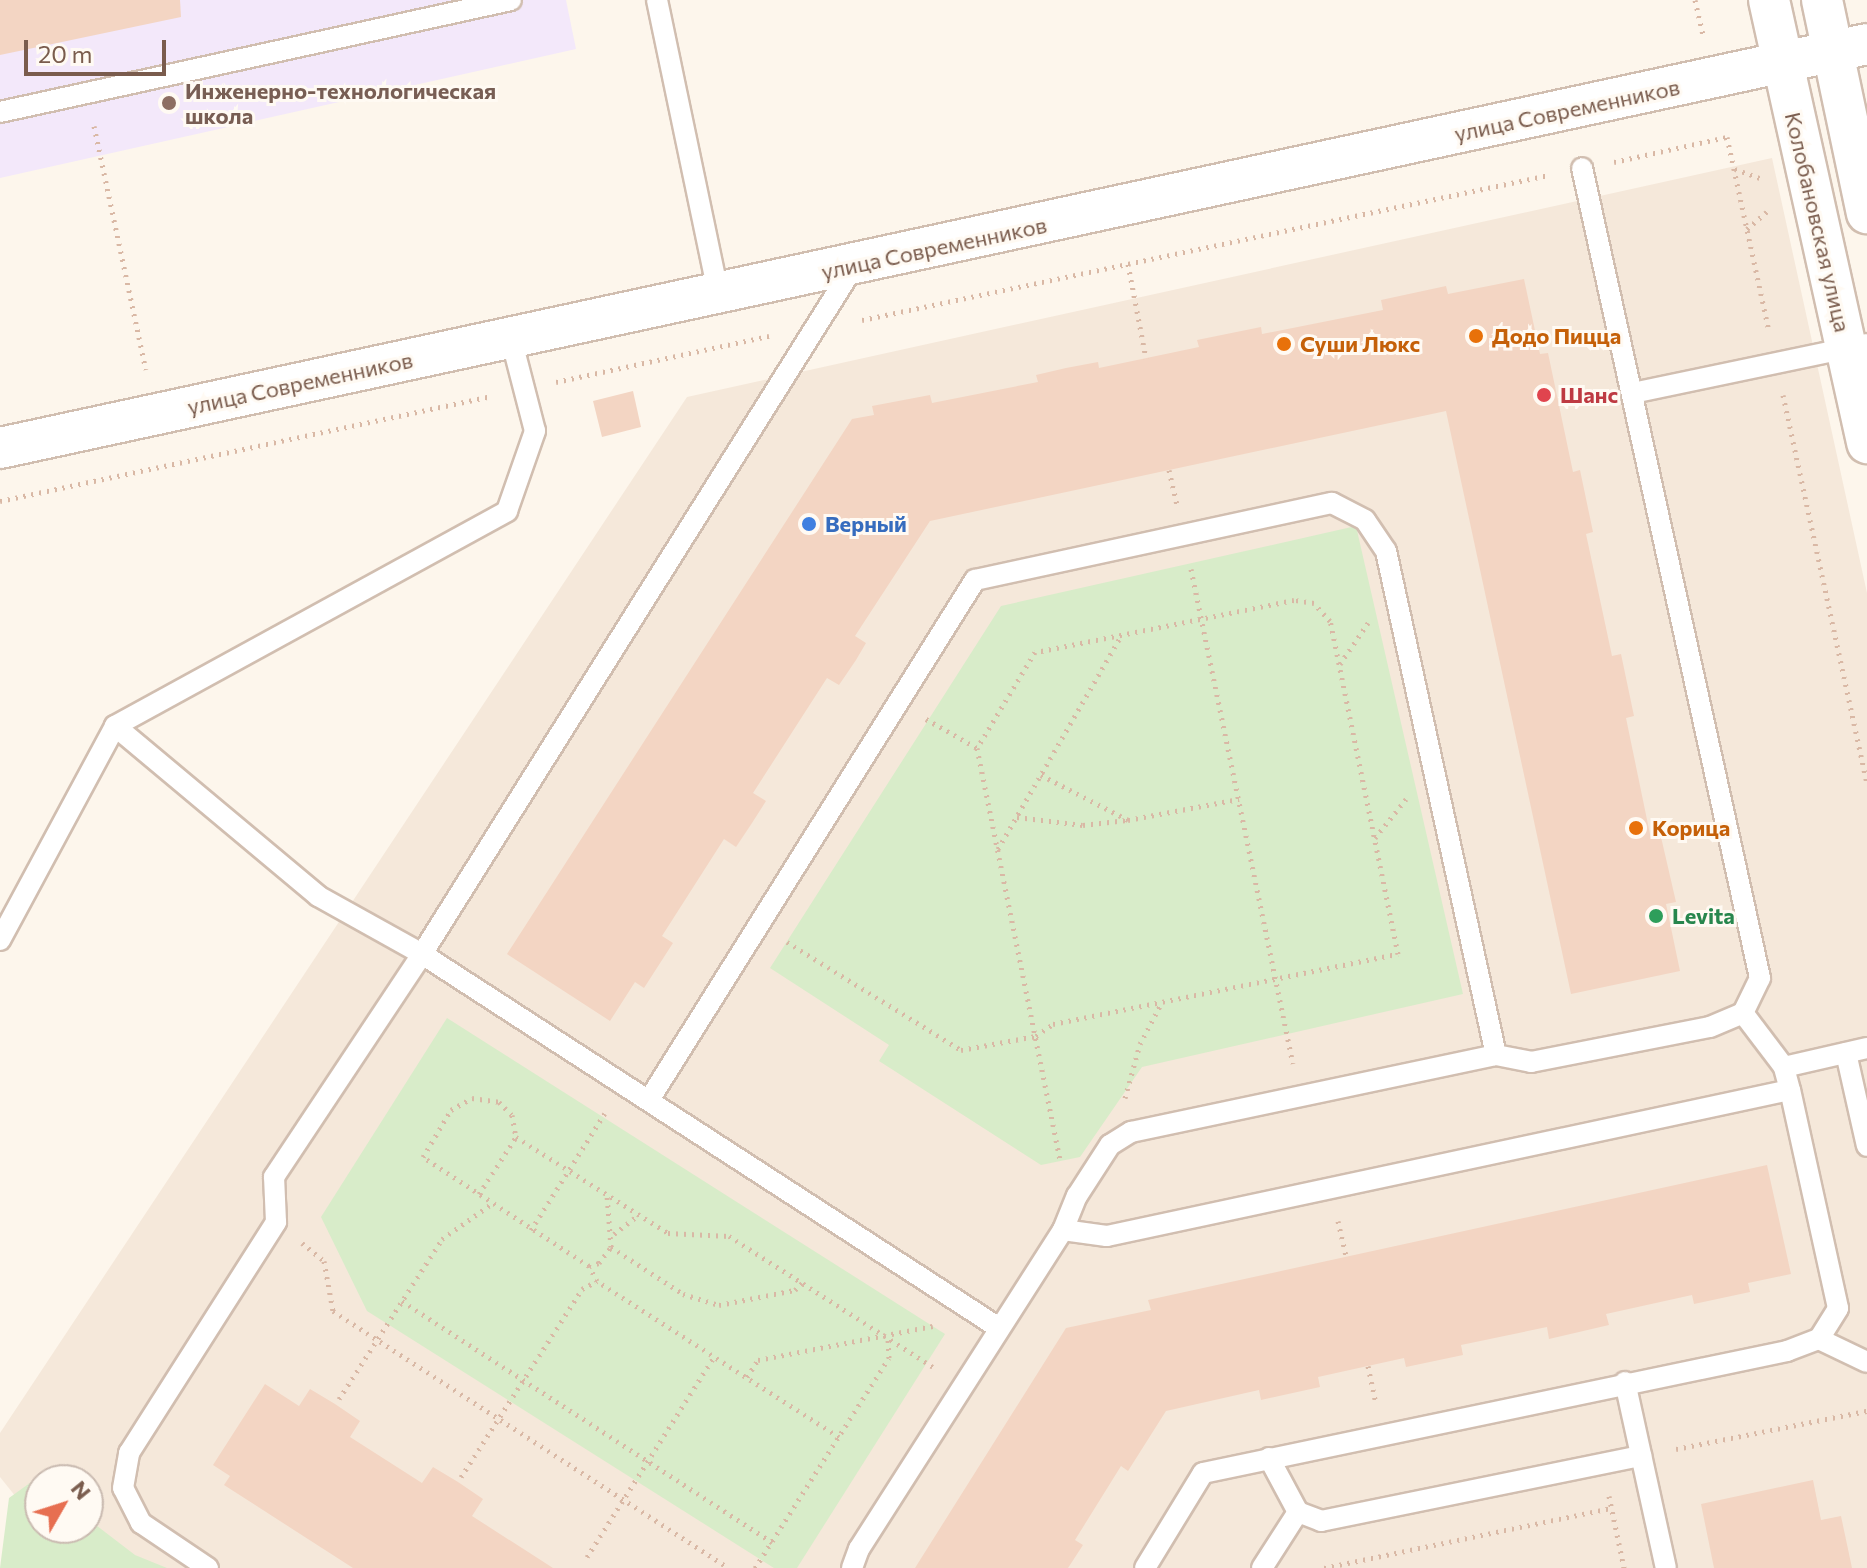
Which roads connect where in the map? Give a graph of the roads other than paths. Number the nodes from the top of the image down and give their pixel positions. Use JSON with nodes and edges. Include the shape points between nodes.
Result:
{"nodes":[{"id":1,"x":511,"y":0,"type":"edge"},
{"id":2,"x":657,"y":0,"type":"edge"},
{"id":3,"x":1769,"y":0,"type":"edge"},
{"id":4,"x":1822,"y":0,"type":"edge"},
{"id":5,"x":1850,"y":48,"type":"edge"},
{"id":6,"x":1782,"y":62,"type":"junction"},
{"id":7,"x":0,"y":112,"type":"edge"},
{"id":8,"x":1582,"y":168,"type":"road end"},
{"id":9,"x":1867,"y":213,"type":"edge"},
{"id":10,"x":854,"y":266,"type":"junction"},
{"id":11,"x":718,"y":293,"type":"junction"},
{"id":12,"x":511,"y":338,"type":"junction"},
{"id":13,"x":1857,"y":346,"type":"edge"},
{"id":14,"x":1633,"y":393,"type":"junction"},
{"id":15,"x":1867,"y":443,"type":"edge"},
{"id":16,"x":0,"y":448,"type":"edge"},
{"id":17,"x":115,"y":726,"type":"junction"},
{"id":18,"x":0,"y":940,"type":"edge"},
{"id":19,"x":422,"y":954,"type":"junction"},
{"id":20,"x":1743,"y":1013,"type":"junction"},
{"id":21,"x":1867,"y":1048,"type":"edge"},
{"id":22,"x":1846,"y":1053,"type":"junction"},
{"id":23,"x":1496,"y":1055,"type":"junction"},
{"id":24,"x":1784,"y":1067,"type":"junction"},
{"id":25,"x":1790,"y":1090,"type":"junction"},
{"id":26,"x":649,"y":1100,"type":"junction"},
{"id":27,"x":1867,"y":1146,"type":"edge"},
{"id":28,"x":1063,"y":1230,"type":"junction"},
{"id":29,"x":999,"y":1328,"type":"junction"},
{"id":30,"x":1819,"y":1339,"type":"junction"},
{"id":31,"x":1867,"y":1362,"type":"edge"},
{"id":32,"x":1625,"y":1382,"type":"junction"},
{"id":33,"x":1641,"y":1456,"type":"junction"},
{"id":34,"x":1269,"y":1458,"type":"junction"},
{"id":35,"x":1298,"y":1512,"type":"junction"},
{"id":36,"x":208,"y":1568,"type":"edge"},
{"id":37,"x":852,"y":1568,"type":"edge"},
{"id":38,"x":1145,"y":1568,"type":"edge"},
{"id":39,"x":1262,"y":1568,"type":"edge"},
{"id":40,"x":1666,"y":1568,"type":"edge"}],
"edges":[{"from":1,"to":7,"type":"lane"},
{"from":2,"to":11,"type":"lane"},
{"from":3,"to":6,"type":"street","name":"Колобановская улица"},
{"from":4,"to":5,"type":"street"},
{"from":5,"to":6,"type":"street","name":"улица Современников"},
{"from":5,"to":9,"type":"street"},
{"from":6,"to":10,"type":"street","name":"улица Современников"},
{"from":6,"to":13,"type":"street","name":"Колобановская улица"},
{"from":8,"to":14,"type":"lane"},
{"from":10,"to":11,"type":"street","name":"улица Современников"},
{"from":10,"to":19,"type":"lane"},
{"from":11,"to":12,"type":"street","name":"улица Современников"},
{"from":12,"to":16,"type":"street","name":"улица Современников"},
{"from":12,"to":17,"type":"lane","via":[[535,431],[507,511]]},
{"from":13,"to":14,"type":"lane"},
{"from":13,"to":15,"type":"street","name":"Колобановская улица"},
{"from":14,"to":20,"type":"lane","via":[[1760,978]]},
{"from":17,"to":18,"type":"lane"},
{"from":17,"to":19,"type":"lane","via":[[318,896]]},
{"from":19,"to":26,"type":"lane"},
{"from":19,"to":36,"type":"lane","via":[[274,1177],[276,1222],[129,1453],[123,1488],[141,1523]]},
{"from":20,"to":23,"type":"lane","via":[[1710,1027],[1531,1062]]},
{"from":20,"to":24,"type":"lane"},
{"from":21,"to":22,"type":"lane"},
{"from":22,"to":24,"type":"lane"},
{"from":22,"to":27,"type":"lane"},
{"from":23,"to":26,"type":"lane","via":[[1386,551],[1365,520],[1332,503],[975,580]]},
{"from":23,"to":28,"type":"lane","via":[[1131,1132],[1110,1145],[1077,1196]]},
{"from":24,"to":25,"type":"lane"},
{"from":25,"to":28,"type":"lane","via":[[1107,1236]]},
{"from":25,"to":30,"type":"lane","via":[[1838,1308]]},
{"from":26,"to":29,"type":"lane"},
{"from":28,"to":29,"type":"lane"},
{"from":29,"to":37,"type":"lane"},
{"from":30,"to":31,"type":"lane"},
{"from":30,"to":32,"type":"lane","via":[[1787,1351]]},
{"from":32,"to":33,"type":"lane"},
{"from":32,"to":34,"type":"lane"},
{"from":33,"to":35,"type":"lane","via":[[1321,1521]]},
{"from":33,"to":40,"type":"lane"},
{"from":34,"to":35,"type":"lane"},
{"from":34,"to":38,"type":"lane","via":[[1203,1473]]},
{"from":35,"to":39,"type":"lane"}]}
